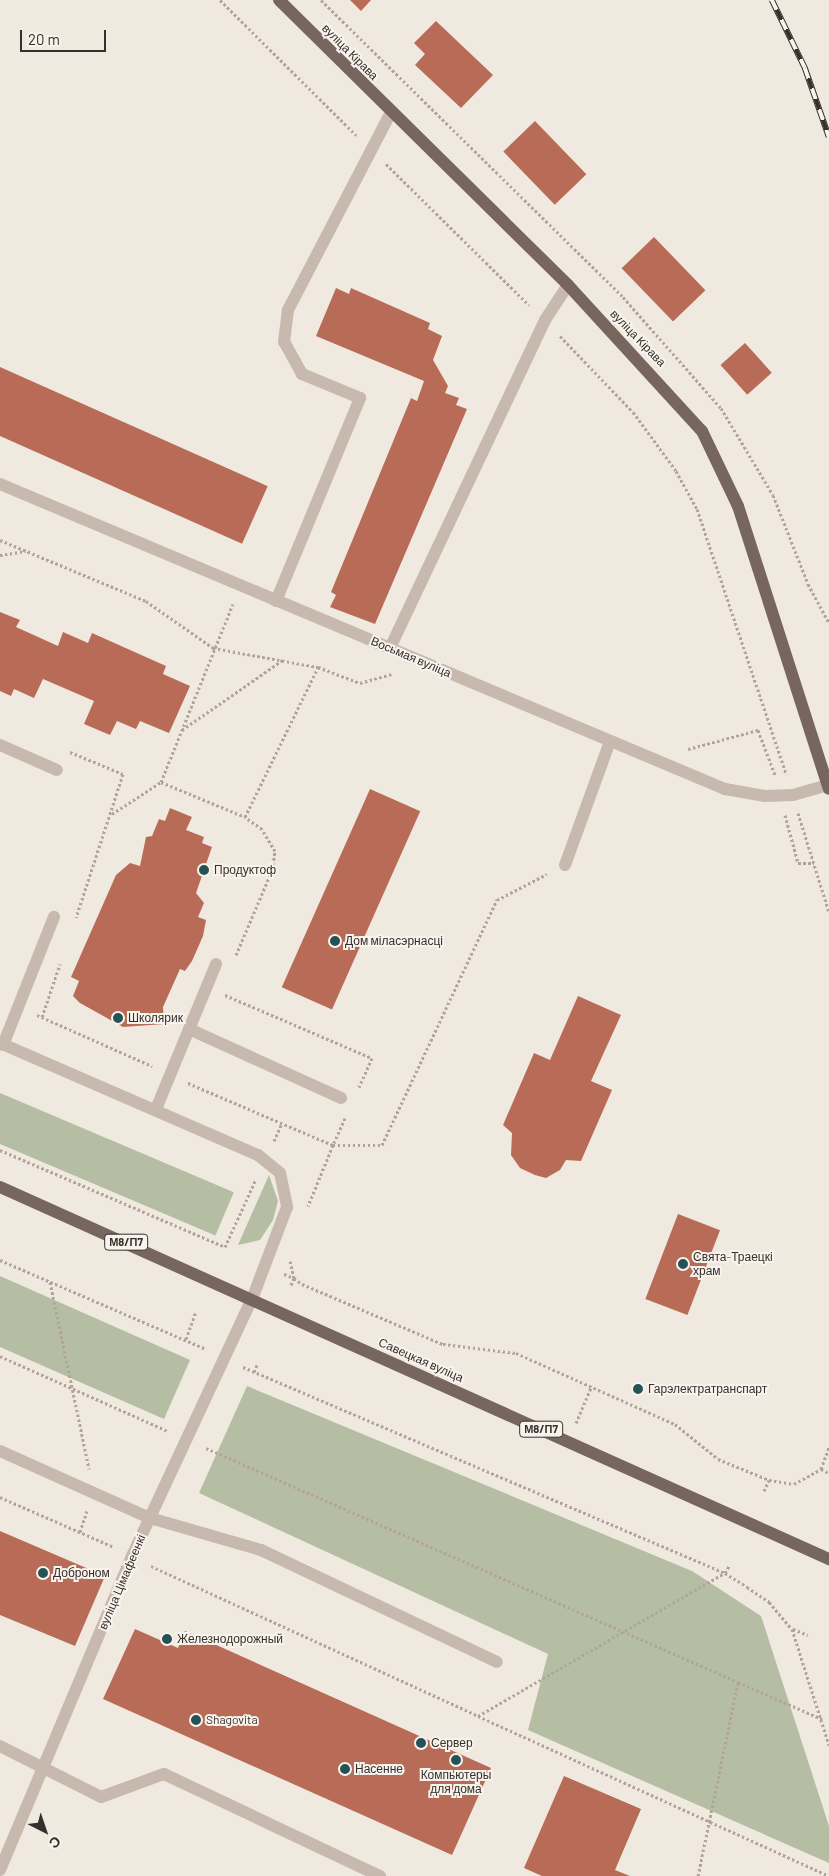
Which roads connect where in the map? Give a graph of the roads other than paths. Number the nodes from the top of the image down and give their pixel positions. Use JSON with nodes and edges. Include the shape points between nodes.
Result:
{"nodes":[{"id":1,"x":279,"y":0,"type":"edge"},
{"id":2,"x":391,"y":112,"type":"junction"},
{"id":3,"x":568,"y":285,"type":"junction"},
{"id":4,"x":0,"y":484,"type":"edge"},
{"id":5,"x":276,"y":601,"type":"junction"},
{"id":6,"x":390,"y":648,"type":"junction"},
{"id":7,"x":608,"y":744,"type":"junction"},
{"id":8,"x":0,"y":745,"type":"edge"},
{"id":9,"x":57,"y":770,"type":"dead end"},
{"id":10,"x":828,"y":787,"type":"edge"},
{"id":11,"x":565,"y":864,"type":"road end"},
{"id":12,"x":54,"y":917,"type":"dead end"},
{"id":13,"x":216,"y":964,"type":"dead end"},
{"id":14,"x":189,"y":1029,"type":"junction"},
{"id":15,"x":2,"y":1044,"type":"edge"},
{"id":16,"x":341,"y":1098,"type":"dead end"},
{"id":17,"x":156,"y":1109,"type":"junction"},
{"id":18,"x":0,"y":1187,"type":"edge"},
{"id":19,"x":252,"y":1298,"type":"junction"},
{"id":20,"x":0,"y":1451,"type":"edge"},
{"id":21,"x":150,"y":1518,"type":"junction"},
{"id":22,"x":829,"y":1559,"type":"edge"},
{"id":23,"x":497,"y":1662,"type":"dead end"},
{"id":24,"x":0,"y":1746,"type":"edge"},
{"id":25,"x":43,"y":1768,"type":"junction"},
{"id":26,"x":5,"y":1845,"type":"edge"},
{"id":27,"x":0,"y":1870,"type":"edge"},
{"id":28,"x":380,"y":1876,"type":"edge"}],
"edges":[{"from":1,"to":2,"type":"main road","name":"вуліца Кірава"},
{"from":2,"to":3,"type":"main road","name":"вуліца Кірава"},
{"from":2,"to":5,"type":"street","via":[[288,310],[284,342],[302,374],[360,398]]},
{"from":3,"to":6,"type":"street","via":[[545,320]]},
{"from":3,"to":10,"type":"main road","name":"вуліца Кірава","via":[[682,404],[722,468]]},
{"from":4,"to":5,"type":"street","name":"Восьмая вуліца"},
{"from":5,"to":6,"type":"street","name":"Восьмая вуліца"},
{"from":6,"to":7,"type":"street","name":"Восьмая вуліца"},
{"from":7,"to":10,"type":"street","name":"Восьмая вуліца","via":[[725,789],[765,796],[792,795]]},
{"from":7,"to":11,"type":"street"},
{"from":8,"to":9,"type":"street"},
{"from":12,"to":15,"type":"street"},
{"from":13,"to":14,"type":"street"},
{"from":14,"to":16,"type":"street"},
{"from":14,"to":17,"type":"street"},
{"from":15,"to":17,"type":"street"},
{"from":17,"to":19,"type":"street","name":"вуліца Цімафеенкі","via":[[265,1160],[280,1173],[287,1207]]},
{"from":18,"to":19,"type":"main road","name":"Савецкая вуліца","number":"М8/П7"},
{"from":19,"to":21,"type":"street","name":"вуліца Цімафеенкі"},
{"from":19,"to":22,"type":"main road","name":"Савецкая вуліца","number":"М8/П7"},
{"from":20,"to":21,"type":"street"},
{"from":21,"to":23,"type":"street","via":[[261,1550]]},
{"from":21,"to":25,"type":"street","name":"вуліца Цімафеенкі"},
{"from":24,"to":25,"type":"street"},
{"from":25,"to":26,"type":"street","name":"вуліца Цімафеенкі"},
{"from":25,"to":28,"type":"street","via":[[101,1797],[164,1774]]},
{"from":26,"to":27,"type":"street","name":"вуліца Цімафеенкі"}]}
